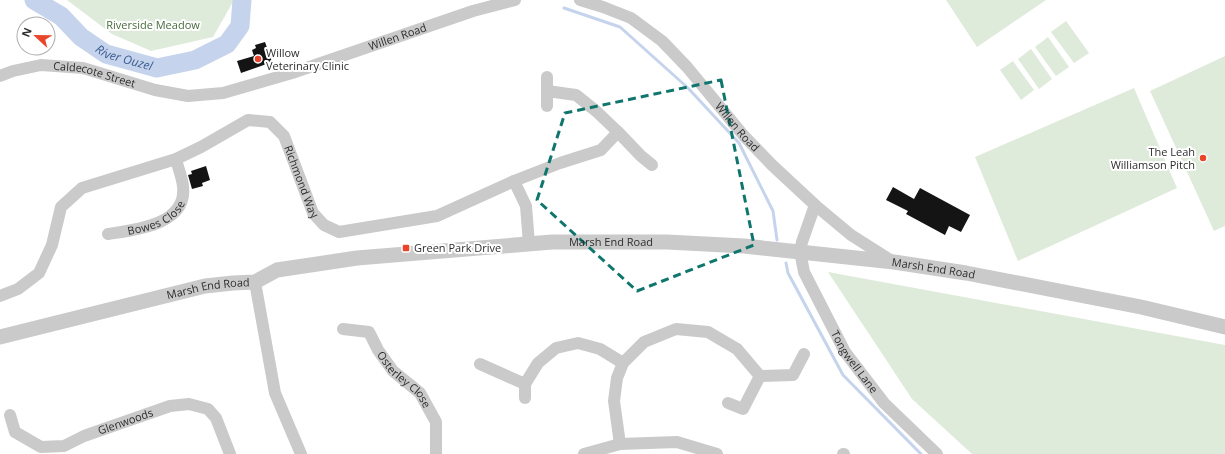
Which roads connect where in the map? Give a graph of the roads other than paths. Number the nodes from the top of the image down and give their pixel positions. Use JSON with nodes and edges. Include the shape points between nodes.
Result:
{"nodes":[{"id":1,"x":515,"y":0,"type":"edge"},
{"id":2,"x":580,"y":0,"type":"edge"},
{"id":3,"x":0,"y":76,"type":"edge"},
{"id":4,"x":547,"y":77,"type":"dead end"},
{"id":5,"x":547,"y":91,"type":"junction"},
{"id":6,"x":188,"y":96,"type":"joint"},
{"id":7,"x":547,"y":106,"type":"dead end"},
{"id":8,"x":618,"y":132,"type":"junction"},
{"id":9,"x":176,"y":159,"type":"junction"},
{"id":10,"x":652,"y":165,"type":"dead end"},
{"id":11,"x":514,"y":181,"type":"junction"},
{"id":12,"x":815,"y":205,"type":"junction"},
{"id":13,"x":108,"y":234,"type":"dead end"},
{"id":14,"x":529,"y":244,"type":"junction"},
{"id":15,"x":800,"y":251,"type":"junction"},
{"id":16,"x":894,"y":262,"type":"junction"},
{"id":17,"x":255,"y":282,"type":"junction"},
{"id":18,"x":0,"y":296,"type":"edge"},
{"id":19,"x":1225,"y":327,"type":"edge"},
{"id":20,"x":343,"y":329,"type":"dead end"},
{"id":21,"x":0,"y":337,"type":"edge"},
{"id":22,"x":804,"y":354,"type":"dead end"},
{"id":23,"x":623,"y":363,"type":"junction"},
{"id":24,"x":480,"y":364,"type":"dead end"},
{"id":25,"x":760,"y":376,"type":"junction"},
{"id":26,"x":525,"y":384,"type":"junction"},
{"id":27,"x":525,"y":398,"type":"dead end"},
{"id":28,"x":728,"y":402,"type":"dead end"},
{"id":29,"x":10,"y":415,"type":"dead end"},
{"id":30,"x":620,"y":444,"type":"junction"},
{"id":31,"x":230,"y":454,"type":"edge"},
{"id":32,"x":301,"y":454,"type":"edge"},
{"id":33,"x":436,"y":454,"type":"edge"},
{"id":34,"x":584,"y":454,"type":"edge"},
{"id":35,"x":717,"y":454,"type":"edge"},
{"id":36,"x":937,"y":454,"type":"edge"}],
"edges":[{"from":1,"to":6,"type":"street","name":"Willen Road","via":[[473,11],[292,73],[223,93]]},
{"from":2,"to":12,"type":"street","name":"Willen Road","via":[[631,18],[662,41],[744,136]]},
{"from":3,"to":6,"type":"street","name":"Caldecote Street","via":[[41,65],[83,68],[155,90]]},
{"from":4,"to":5,"type":"street"},
{"from":5,"to":7,"type":"street"},
{"from":5,"to":8,"type":"street","via":[[576,95]]},
{"from":8,"to":10,"type":"street"},
{"from":8,"to":11,"type":"street","name":"Richmond Way","via":[[600,150]]},
{"from":9,"to":11,"type":"street","name":"Richmond Way","via":[[248,120],[270,122],[284,136],[313,213],[324,225],[339,232],[437,216]]},
{"from":9,"to":13,"type":"street","name":"Bowes Close","via":[[183,188],[181,203],[174,214],[161,222]]},
{"from":9,"to":18,"type":"street","name":"Richmond Way","via":[[82,188],[61,207],[52,245],[39,273],[18,289]]},
{"from":11,"to":14,"type":"street","via":[[526,206]]},
{"from":12,"to":15,"type":"street"},
{"from":12,"to":16,"type":"street","name":"Willen Road","via":[[851,235]]},
{"from":14,"to":15,"type":"street","name":"Marsh End Road","via":[[667,242]]},
{"from":14,"to":17,"type":"street","name":"Marsh End Road","via":[[357,258],[277,270]]},
{"from":15,"to":16,"type":"street","name":"Marsh End Road"},
{"from":15,"to":36,"type":"street","name":"Tongwell Lane","via":[[804,272],[845,352],[884,403]]},
{"from":16,"to":19,"type":"street","name":"Marsh End Road","via":[[974,274],[1142,307]]},
{"from":17,"to":21,"type":"street","name":"Marsh End Road","via":[[205,286]]},
{"from":17,"to":32,"type":"street","via":[[275,393]]},
{"from":20,"to":33,"type":"street","name":"Osterley Close","via":[[369,332],[393,371],[420,394],[436,422]]},
{"from":22,"to":25,"type":"street","via":[[793,375]]},
{"from":23,"to":25,"type":"street","via":[[644,342],[676,329],[708,332],[737,349]]},
{"from":23,"to":26,"type":"street","via":[[600,349],[578,343],[556,348],[538,363]]},
{"from":23,"to":30,"type":"street","via":[[617,378],[614,401]]},
{"from":24,"to":26,"type":"street"},
{"from":25,"to":28,"type":"street","via":[[743,409]]},
{"from":26,"to":27,"type":"street"},
{"from":29,"to":31,"type":"street","name":"Glenwoods","via":[[15,432],[41,447],[64,446],[84,436],[170,406],[189,404],[208,409],[216,418]]},
{"from":30,"to":34,"type":"street"},
{"from":30,"to":35,"type":"street","via":[[677,442]]}]}
